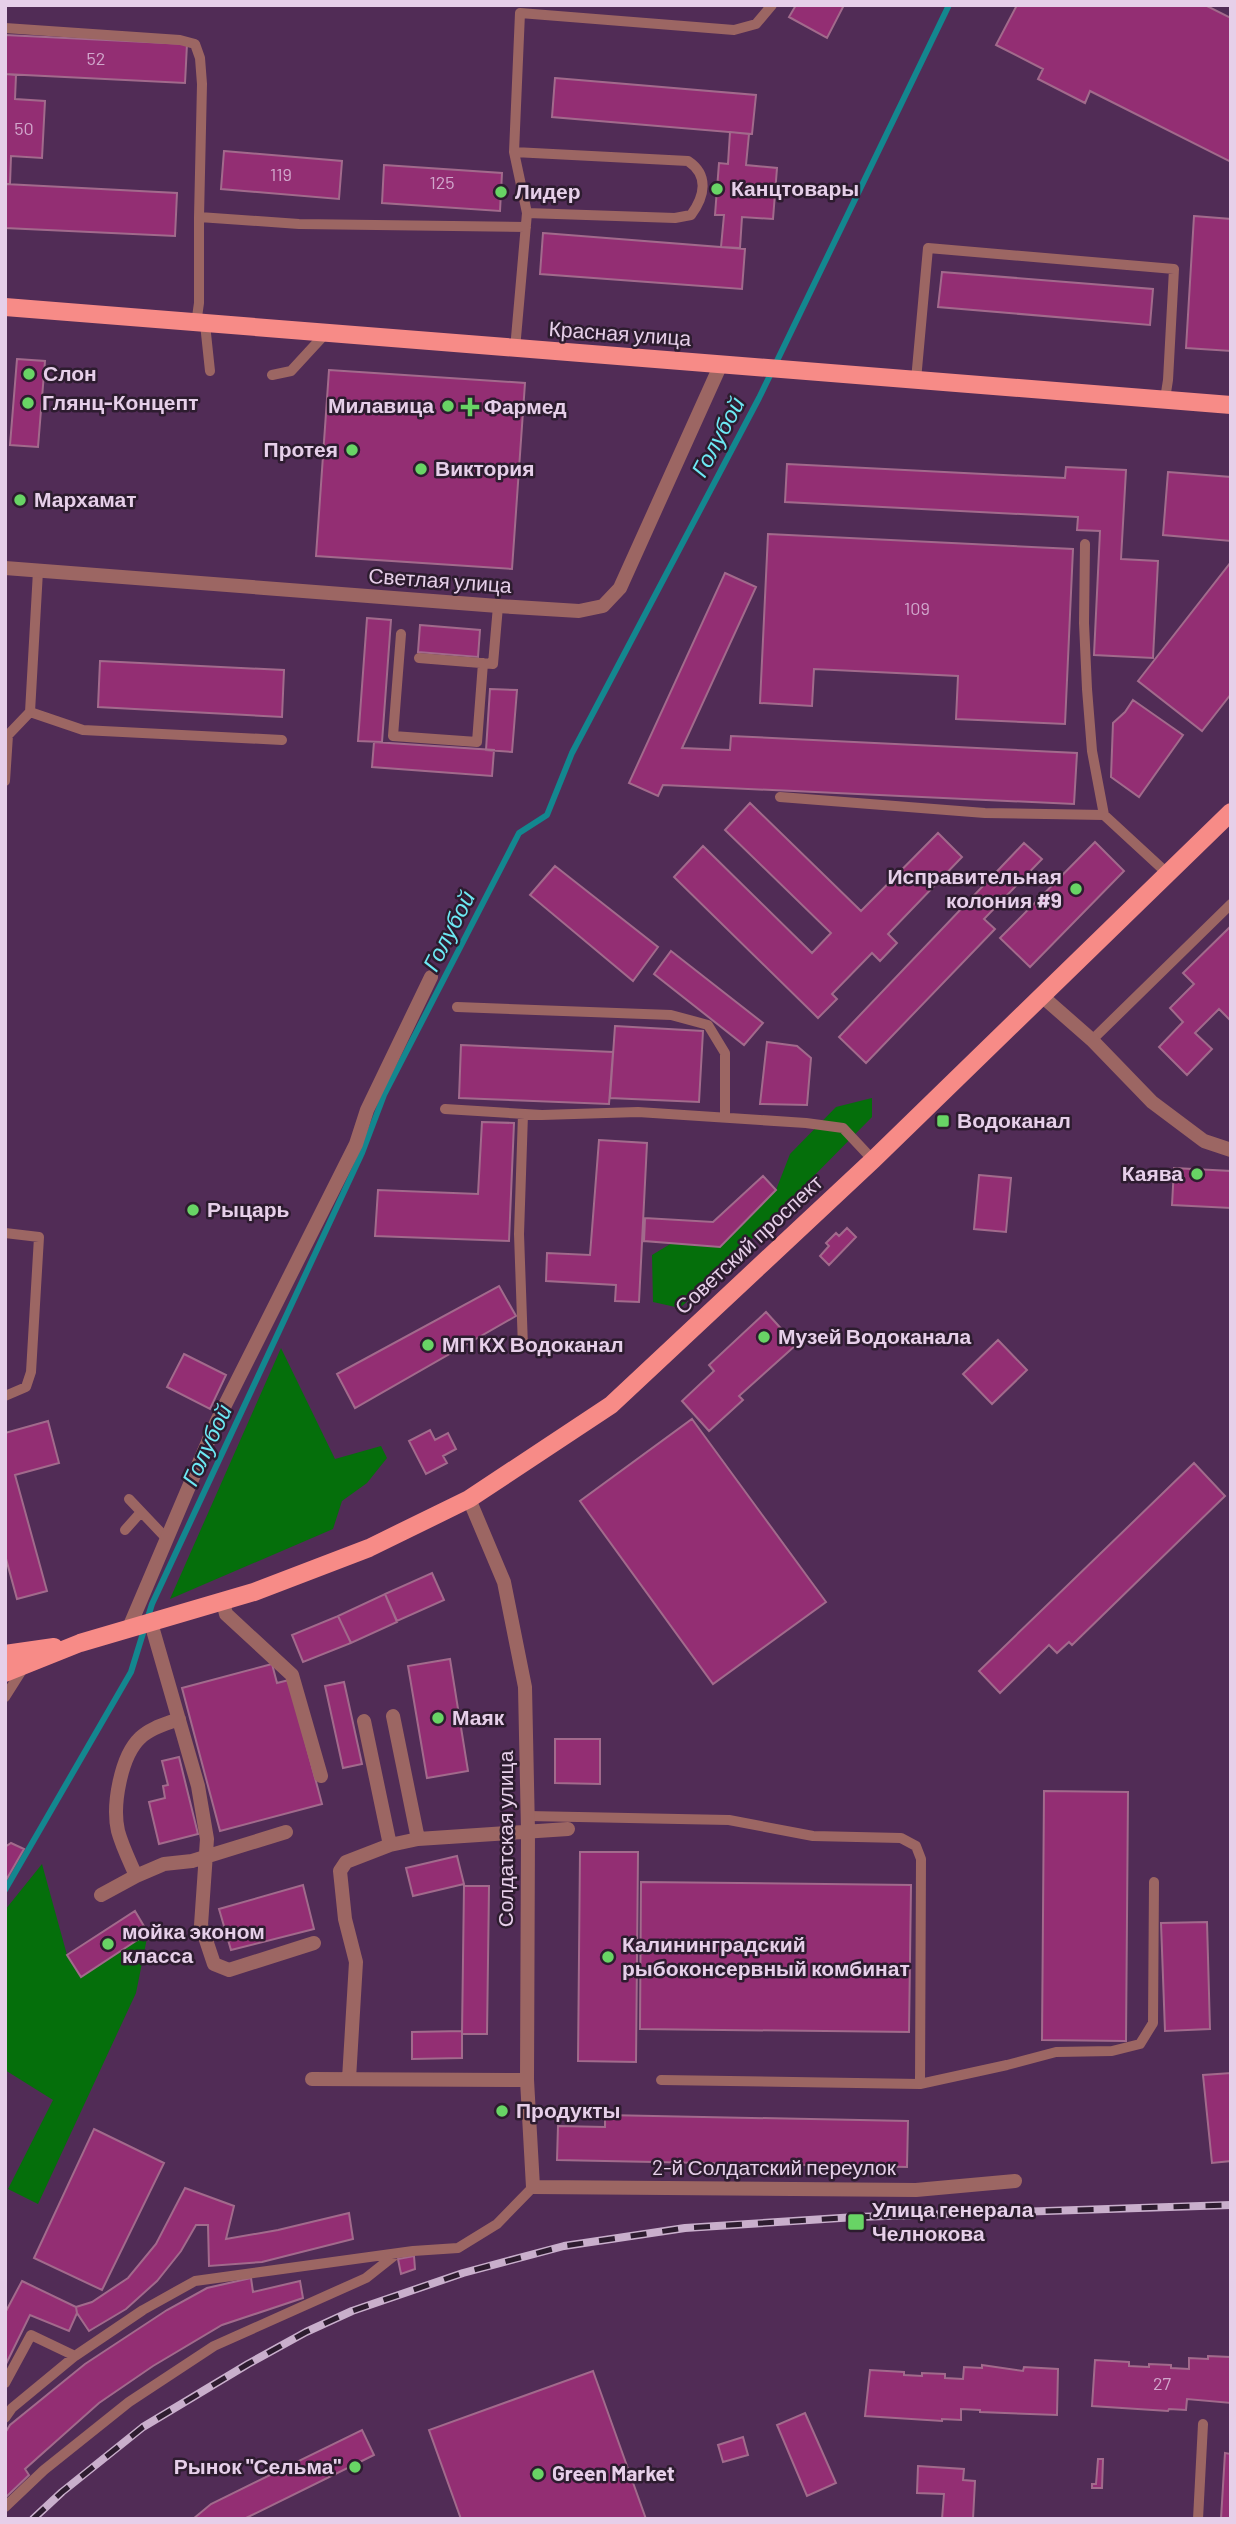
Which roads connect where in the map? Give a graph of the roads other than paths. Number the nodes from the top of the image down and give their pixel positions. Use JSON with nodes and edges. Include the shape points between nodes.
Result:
{"nodes":[{"id":1,"x":772,"y":5,"type":"edge"},
{"id":2,"x":520,"y":9,"type":"edge"},
{"id":3,"x":5,"y":28,"type":"edge"},
{"id":4,"x":514,"y":152,"type":"junction"},
{"id":5,"x":527,"y":213,"type":"junction"},
{"id":6,"x":200,"y":217,"type":"junction"},
{"id":7,"x":526,"y":227,"type":"junction"},
{"id":8,"x":5,"y":307,"type":"edge"},
{"id":9,"x":201,"y":324,"type":"junction"},
{"id":10,"x":326,"y":333,"type":"junction"},
{"id":11,"x":515,"y":349,"type":"junction"},
{"id":12,"x":721,"y":364,"type":"junction"},
{"id":13,"x":211,"y":371,"type":"dead end"},
{"id":14,"x":272,"y":375,"type":"dead end"},
{"id":15,"x":916,"y":380,"type":"junction"},
{"id":16,"x":1165,"y":399,"type":"junction"},
{"id":17,"x":1231,"y":405,"type":"edge"},
{"id":18,"x":1085,"y":544,"type":"dead end"},
{"id":19,"x":5,"y":568,"type":"edge"},
{"id":20,"x":38,"y":571,"type":"junction"},
{"id":21,"x":498,"y":606,"type":"junction"},
{"id":22,"x":401,"y":634,"type":"dead end"},
{"id":23,"x":419,"y":658,"type":"dead end"},
{"id":24,"x":482,"y":663,"type":"junction"},
{"id":25,"x":30,"y":712,"type":"junction"},
{"id":26,"x":282,"y":740,"type":"dead end"},
{"id":27,"x":5,"y":781,"type":"edge"},
{"id":28,"x":780,"y":797,"type":"dead end"},
{"id":29,"x":1231,"y":812,"type":"edge"},
{"id":30,"x":1104,"y":815,"type":"junction"},
{"id":31,"x":1168,"y":874,"type":"junction"},
{"id":32,"x":1231,"y":904,"type":"edge"},
{"id":33,"x":431,"y":976,"type":"dead end"},
{"id":34,"x":1043,"y":997,"type":"junction"},
{"id":35,"x":457,"y":1007,"type":"dead end"},
{"id":36,"x":1092,"y":1040,"type":"junction"},
{"id":37,"x":445,"y":1109,"type":"dead end"},
{"id":38,"x":523,"y":1114,"type":"junction"},
{"id":39,"x":725,"y":1118,"type":"junction"},
{"id":40,"x":1231,"y":1150,"type":"edge"},
{"id":41,"x":873,"y":1160,"type":"junction"},
{"id":42,"x":5,"y":1233,"type":"edge"},
{"id":43,"x":523,"y":1347,"type":"dead end"},
{"id":44,"x":5,"y":1396,"type":"edge"},
{"id":45,"x":129,"y":1499,"type":"dead end"},
{"id":46,"x":469,"y":1499,"type":"junction"},
{"id":47,"x":141,"y":1512,"type":"junction"},
{"id":48,"x":125,"y":1530,"type":"dead end"},
{"id":49,"x":167,"y":1539,"type":"junction"},
{"id":50,"x":224,"y":1608,"type":"junction"},
{"id":51,"x":144,"y":1625,"type":"junction"},
{"id":52,"x":80,"y":1643,"type":"junction"},
{"id":53,"x":5,"y":1654,"type":"edge"},
{"id":54,"x":24,"y":1666,"type":"junction"},
{"id":55,"x":5,"y":1674,"type":"edge"},
{"id":56,"x":5,"y":1698,"type":"edge"},
{"id":57,"x":393,"y":1716,"type":"dead end"},
{"id":58,"x":179,"y":1719,"type":"junction"},
{"id":59,"x":364,"y":1721,"type":"dead end"},
{"id":60,"x":321,"y":1776,"type":"dead end"},
{"id":61,"x":528,"y":1816,"type":"junction"},
{"id":62,"x":568,"y":1829,"type":"dead end"},
{"id":63,"x":528,"y":1831,"type":"junction"},
{"id":64,"x":286,"y":1832,"type":"dead end"},
{"id":65,"x":418,"y":1839,"type":"junction"},
{"id":66,"x":390,"y":1845,"type":"junction"},
{"id":67,"x":206,"y":1856,"type":"junction"},
{"id":68,"x":136,"y":1876,"type":"junction"},
{"id":69,"x":1154,"y":1882,"type":"dead end"},
{"id":70,"x":101,"y":1895,"type":"dead end"},
{"id":71,"x":314,"y":1943,"type":"dead end"},
{"id":72,"x":312,"y":2079,"type":"dead end"},
{"id":73,"x":349,"y":2079,"type":"junction"},
{"id":74,"x":527,"y":2080,"type":"junction"},
{"id":75,"x":661,"y":2080,"type":"dead end"},
{"id":76,"x":920,"y":2084,"type":"junction"},
{"id":77,"x":1015,"y":2181,"type":"dead end"},
{"id":78,"x":533,"y":2187,"type":"junction"},
{"id":79,"x":397,"y":2253,"type":"junction"},
{"id":80,"x":75,"y":2356,"type":"junction"},
{"id":81,"x":5,"y":2383,"type":"edge"},
{"id":82,"x":5,"y":2398,"type":"edge"},
{"id":83,"x":9,"y":2413,"type":"edge"},
{"id":84,"x":1203,"y":2424,"type":"dead end"},
{"id":85,"x":5,"y":2507,"type":"edge"},
{"id":86,"x":1198,"y":2519,"type":"edge"}],
"edges":[{"from":1,"to":2,"type":"lane","via":[[756,24],[734,30]]},
{"from":2,"to":4,"type":"lane"},
{"from":3,"to":6,"type":"lane","via":[[195,44],[202,84]]},
{"from":4,"to":5,"type":"lane"},
{"from":4,"to":5,"type":"lane","via":[[688,161],[698,168],[702,179],[701,202],[691,215]]},
{"from":5,"to":7,"type":"lane"},
{"from":6,"to":7,"type":"lane","via":[[299,224]]},
{"from":6,"to":9,"type":"lane"},
{"from":7,"to":11,"type":"lane"},
{"from":8,"to":9,"type":"main road","name":"Красная улица"},
{"from":9,"to":10,"type":"main road","name":"Красная улица"},
{"from":9,"to":13,"type":"lane"},
{"from":10,"to":11,"type":"main road","name":"Красная улица"},
{"from":10,"to":14,"type":"lane","via":[[291,372]]},
{"from":11,"to":12,"type":"main road","name":"Красная улица"},
{"from":12,"to":15,"type":"main road","name":"Красная улица"},
{"from":12,"to":21,"type":"street","name":"Светлая улица","via":[[620,588],[603,606],[579,611]]},
{"from":15,"to":16,"type":"main road","name":"Красная улица"},
{"from":15,"to":16,"type":"lane","via":[[928,248],[942,249],[1174,269]]},
{"from":16,"to":17,"type":"main road","name":"Красная улица"},
{"from":18,"to":30,"type":"lane","via":[[1087,689]]},
{"from":19,"to":20,"type":"street","name":"Светлая улица"},
{"from":20,"to":21,"type":"street","name":"Светлая улица"},
{"from":20,"to":25,"type":"lane"},
{"from":21,"to":24,"type":"lane","via":[[493,664]]},
{"from":22,"to":24,"type":"lane","via":[[393,736],[477,742]]},
{"from":23,"to":24,"type":"lane"},
{"from":25,"to":26,"type":"lane","via":[[83,730]]},
{"from":25,"to":27,"type":"lane","via":[[8,735]]},
{"from":28,"to":30,"type":"lane","via":[[959,811]]},
{"from":29,"to":31,"type":"main road","name":"Советский проспект"},
{"from":30,"to":31,"type":"lane"},
{"from":31,"to":34,"type":"main road","name":"Советский проспект"},
{"from":32,"to":36,"type":"lane"},
{"from":33,"to":49,"type":"street","via":[[367,1110],[356,1144],[216,1423]]},
{"from":34,"to":36,"type":"street"},
{"from":34,"to":41,"type":"main road","name":"Советский проспект"},
{"from":35,"to":39,"type":"lane","via":[[670,1015],[708,1025],[725,1053]]},
{"from":36,"to":40,"type":"street","via":[[1152,1102],[1204,1141]]},
{"from":37,"to":38,"type":"lane"},
{"from":38,"to":39,"type":"lane","via":[[638,1112]]},
{"from":38,"to":43,"type":"lane","via":[[519,1234]]},
{"from":39,"to":41,"type":"lane","via":[[843,1128]]},
{"from":41,"to":46,"type":"main road","name":"Советский проспект","via":[[611,1405]]},
{"from":42,"to":44,"type":"lane","via":[[39,1237],[31,1372],[26,1387]]},
{"from":45,"to":47,"type":"lane"},
{"from":46,"to":50,"type":"main road","name":"Советский проспект","via":[[369,1548]]},
{"from":46,"to":61,"type":"street","name":"Солдатская улица","via":[[504,1582],[523,1673]]},
{"from":47,"to":48,"type":"lane"},
{"from":47,"to":49,"type":"lane"},
{"from":49,"to":51,"type":"street"},
{"from":50,"to":51,"type":"main road","name":"Советский проспект"},
{"from":50,"to":60,"type":"street","via":[[292,1675]]},
{"from":51,"to":52,"type":"main road","name":"Советский проспект"},
{"from":51,"to":58,"type":"street"},
{"from":52,"to":53,"type":"main road","name":"Советский проспект"},
{"from":52,"to":54,"type":"main road","name":"Советский проспект"},
{"from":54,"to":55,"type":"main road","name":"Советский проспект"},
{"from":54,"to":56,"type":"lane"},
{"from":57,"to":65,"type":"street"},
{"from":58,"to":67,"type":"street","via":[[198,1786]]},
{"from":58,"to":68,"type":"street","via":[[140,1737],[118,1782],[118,1829]]},
{"from":59,"to":66,"type":"street"},
{"from":61,"to":63,"type":"street","name":"Солдатская улица"},
{"from":61,"to":76,"type":"lane","via":[[729,1820],[813,1836],[901,1838],[916,1846],[921,1858]]},
{"from":62,"to":63,"type":"street"},
{"from":63,"to":65,"type":"street"},
{"from":63,"to":74,"type":"street","name":"Солдатская улица"},
{"from":64,"to":67,"type":"street"},
{"from":65,"to":66,"type":"street"},
{"from":66,"to":73,"type":"street","via":[[346,1862],[340,1871],[356,1962]]},
{"from":67,"to":68,"type":"street","via":[[164,1864]]},
{"from":67,"to":71,"type":"street","via":[[201,1925],[214,1964],[229,1970]]},
{"from":68,"to":70,"type":"street"},
{"from":69,"to":76,"type":"lane","via":[[1153,2023],[1140,2044],[1112,2051],[1056,2052]]},
{"from":72,"to":73,"type":"street"},
{"from":73,"to":74,"type":"street"},
{"from":74,"to":78,"type":"street","name":"Солдатская улица"},
{"from":75,"to":76,"type":"lane"},
{"from":77,"to":78,"type":"street","name":"2-й Солдатский переулок","via":[[916,2190]]},
{"from":78,"to":79,"type":"lane","via":[[496,2224],[458,2248]]},
{"from":79,"to":80,"type":"lane","via":[[195,2281]]},
{"from":79,"to":85,"type":"lane","via":[[366,2278],[214,2346],[129,2402]]},
{"from":80,"to":81,"type":"lane","via":[[32,2335]]},
{"from":80,"to":83,"type":"lane"},
{"from":82,"to":83,"type":"lane"},
{"from":84,"to":86,"type":"lane"}]}
